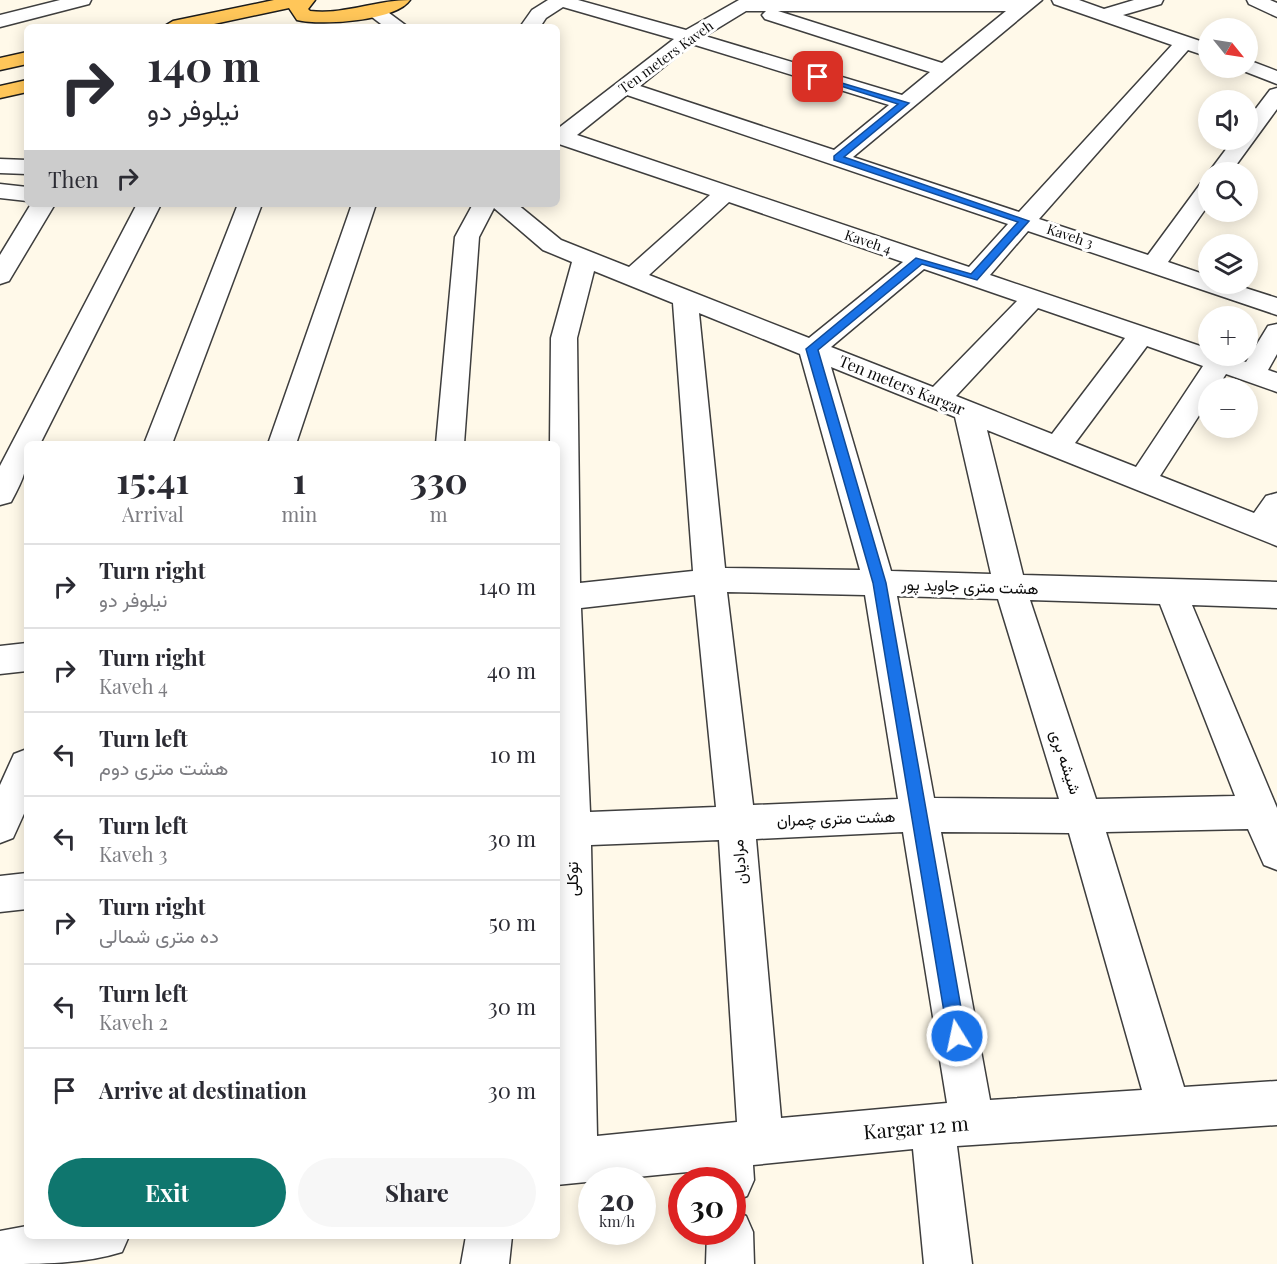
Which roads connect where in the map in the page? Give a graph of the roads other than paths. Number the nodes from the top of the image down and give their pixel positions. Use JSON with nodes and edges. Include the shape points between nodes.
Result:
{"nodes":[{"id":1,"x":82,"y":0,"type":"edge"},
{"id":2,"x":301,"y":0,"type":"edge"},
{"id":3,"x":306,"y":0,"type":"edge"},
{"id":4,"x":401,"y":0,"type":"edge"},
{"id":5,"x":1061,"y":0,"type":"edge"},
{"id":6,"x":1154,"y":0,"type":"edge"},
{"id":7,"x":1256,"y":0,"type":"edge"},
{"id":8,"x":562,"y":1,"type":"edge"},
{"id":9,"x":850,"y":2,"type":"edge"},
{"id":10,"x":732,"y":3,"type":"edge"},
{"id":11,"x":1029,"y":3,"type":"edge"},
{"id":12,"x":374,"y":10,"type":"junction"},
{"id":13,"x":1277,"y":11,"type":"edge"},
{"id":14,"x":1103,"y":15,"type":"junction"},
{"id":15,"x":324,"y":19,"type":"junction"},
{"id":16,"x":0,"y":21,"type":"edge"},
{"id":17,"x":187,"y":24,"type":"edge"},
{"id":18,"x":302,"y":24,"type":"edge"},
{"id":19,"x":394,"y":24,"type":"edge"},
{"id":20,"x":530,"y":24,"type":"edge"},
{"id":21,"x":689,"y":37,"type":"junction"},
{"id":22,"x":1185,"y":42,"type":"junction"},
{"id":23,"x":1198,"y":47,"type":"edge"},
{"id":24,"x":24,"y":59,"type":"edge"},
{"id":25,"x":0,"y":64,"type":"edge"},
{"id":26,"x":944,"y":70,"type":"junction"},
{"id":27,"x":24,"y":87,"type":"edge"},
{"id":28,"x":623,"y":87,"type":"junction"},
{"id":29,"x":0,"y":92,"type":"edge"},
{"id":30,"x":1277,"y":94,"type":"edge"},
{"id":31,"x":904,"y":103,"type":"junction"},
{"id":32,"x":1258,"y":120,"type":"edge"},
{"id":33,"x":560,"y":136,"type":"edge"},
{"id":34,"x":560,"y":139,"type":"edge"},
{"id":35,"x":838,"y":158,"type":"junction"},
{"id":36,"x":0,"y":166,"type":"edge"},
{"id":37,"x":24,"y":167,"type":"edge"},
{"id":38,"x":0,"y":191,"type":"edge"},
{"id":39,"x":726,"y":193,"type":"junction"},
{"id":40,"x":24,"y":194,"type":"edge"},
{"id":41,"x":1198,"y":203,"type":"edge"},
{"id":42,"x":41,"y":207,"type":"edge"},
{"id":43,"x":147,"y":207,"type":"edge"},
{"id":44,"x":249,"y":207,"type":"edge"},
{"id":45,"x":363,"y":207,"type":"edge"},
{"id":46,"x":483,"y":207,"type":"edge"},
{"id":47,"x":507,"y":207,"type":"edge"},
{"id":48,"x":1024,"y":221,"type":"junction"},
{"id":49,"x":10,"y":246,"type":"edge"},
{"id":50,"x":585,"y":258,"type":"junction"},
{"id":51,"x":920,"y":260,"type":"junction"},
{"id":52,"x":1154,"y":265,"type":"junction"},
{"id":53,"x":0,"y":276,"type":"edge"},
{"id":54,"x":632,"y":277,"type":"junction"},
{"id":55,"x":973,"y":278,"type":"junction"},
{"id":56,"x":686,"y":298,"type":"junction"},
{"id":57,"x":1034,"y":298,"type":"junction"},
{"id":58,"x":1277,"y":307,"type":"edge"},
{"id":59,"x":1277,"y":332,"type":"edge"},
{"id":60,"x":1142,"y":335,"type":"junction"},
{"id":61,"x":812,"y":349,"type":"junction"},
{"id":62,"x":1198,"y":354,"type":"edge"},
{"id":63,"x":1217,"y":366,"type":"edge"},
{"id":64,"x":1231,"y":366,"type":"edge"},
{"id":65,"x":1265,"y":379,"type":"edge"},
{"id":66,"x":953,"y":405,"type":"junction"},
{"id":67,"x":27,"y":441,"type":"edge"},
{"id":68,"x":159,"y":441,"type":"edge"},
{"id":69,"x":283,"y":441,"type":"edge"},
{"id":70,"x":450,"y":441,"type":"edge"},
{"id":71,"x":24,"y":447,"type":"edge"},
{"id":72,"x":1057,"y":447,"type":"junction"},
{"id":73,"x":1142,"y":481,"type":"junction"},
{"id":74,"x":0,"y":494,"type":"edge"},
{"id":75,"x":1271,"y":522,"type":"edge"},
{"id":76,"x":710,"y":581,"type":"junction"},
{"id":77,"x":879,"y":583,"type":"junction"},
{"id":78,"x":1010,"y":587,"type":"junction"},
{"id":79,"x":1171,"y":592,"type":"junction"},
{"id":80,"x":1277,"y":595,"type":"edge"},
{"id":81,"x":560,"y":598,"type":"edge"},
{"id":82,"x":24,"y":657,"type":"edge"},
{"id":83,"x":0,"y":660,"type":"edge"},
{"id":84,"x":24,"y":772,"type":"edge"},
{"id":85,"x":1260,"y":812,"type":"junction"},
{"id":86,"x":918,"y":815,"type":"junction"},
{"id":87,"x":1083,"y":816,"type":"junction"},
{"id":88,"x":736,"y":821,"type":"junction"},
{"id":89,"x":0,"y":826,"type":"edge"},
{"id":90,"x":564,"y":830,"type":"edge"},
{"id":91,"x":1277,"y":853,"type":"edge"},
{"id":92,"x":24,"y":891,"type":"edge"},
{"id":93,"x":0,"y":894,"type":"edge"},
{"id":94,"x":1277,"y":1103,"type":"edge"},
{"id":95,"x":1169,"y":1110,"type":"junction"},
{"id":96,"x":953,"y":1125,"type":"junction"},
{"id":97,"x":741,"y":1156,"type":"edge"},
{"id":98,"x":566,"y":1162,"type":"edge"},
{"id":99,"x":93,"y":1239,"type":"edge"},
{"id":100,"x":489,"y":1239,"type":"edge"},
{"id":101,"x":730,"y":1245,"type":"edge"},
{"id":102,"x":20,"y":1256,"type":"edge"},
{"id":103,"x":485,"y":1264,"type":"edge"},
{"id":104,"x":730,"y":1264,"type":"edge"},
{"id":105,"x":948,"y":1264,"type":"edge"}],
"edges":[{"from":1,"to":16,"type":"street"},
{"from":2,"to":17,"type":"main road"},
{"from":3,"to":15,"type":"main road","via":[[298,9],[304,16]]},
{"from":4,"to":12,"type":"main road"},
{"from":5,"to":14,"type":"street"},
{"from":6,"to":14,"type":"street"},
{"from":7,"to":13,"type":"street"},
{"from":8,"to":20,"type":"street","via":[[545,9]]},
{"from":8,"to":21,"type":"street"},
{"from":9,"to":10,"type":"street"},
{"from":9,"to":11,"type":"street"},
{"from":10,"to":21,"type":"street","name":"Ten meters Kaveh"},
{"from":10,"to":26,"type":"street"},
{"from":11,"to":26,"type":"street"},
{"from":12,"to":15,"type":"main road"},
{"from":12,"to":19,"type":"street"},
{"from":14,"to":22,"type":"street"},
{"from":15,"to":18,"type":"main road"},
{"from":21,"to":28,"type":"street","name":"Ten meters Kaveh"},
{"from":21,"to":31,"type":"street"},
{"from":22,"to":23,"type":"street"},
{"from":22,"to":48,"type":"street"},
{"from":24,"to":25,"type":"main road"},
{"from":26,"to":31,"type":"street"},
{"from":27,"to":29,"type":"main road"},
{"from":28,"to":33,"type":"street","name":"Ten meters Kaveh"},
{"from":28,"to":35,"type":"street","name":"Kaveh 3"},
{"from":30,"to":32,"type":"street"},
{"from":31,"to":35,"type":"street"},
{"from":34,"to":39,"type":"street","name":"Kaveh 4"},
{"from":35,"to":48,"type":"street","name":"Kaveh 3"},
{"from":36,"to":37,"type":"street"},
{"from":38,"to":40,"type":"street"},
{"from":39,"to":51,"type":"street","name":"Kaveh 4"},
{"from":39,"to":54,"type":"street"},
{"from":41,"to":52,"type":"street"},
{"from":42,"to":49,"type":"street"},
{"from":43,"to":67,"type":"street"},
{"from":44,"to":68,"type":"street"},
{"from":45,"to":69,"type":"street"},
{"from":46,"to":70,"type":"street","via":[[467,237]]},
{"from":47,"to":50,"type":"street","name":"Ten meters Kargar","via":[[552,245]]},
{"from":48,"to":52,"type":"street","name":"Kaveh 3"},
{"from":48,"to":55,"type":"street"},
{"from":49,"to":53,"type":"street"},
{"from":50,"to":54,"type":"street","name":"Ten meters Kargar"},
{"from":50,"to":81,"type":"street","name":"توکلی","via":[[564,338]]},
{"from":51,"to":55,"type":"street","name":"Kaveh 4"},
{"from":51,"to":61,"type":"street"},
{"from":52,"to":58,"type":"street","name":"Kaveh 3"},
{"from":54,"to":56,"type":"street","name":"Ten meters Kargar"},
{"from":55,"to":57,"type":"street","name":"Kaveh 4"},
{"from":56,"to":61,"type":"street","name":"Ten meters Kargar"},
{"from":56,"to":76,"type":"street","name":"مرادیان"},
{"from":57,"to":60,"type":"street","name":"Kaveh 4"},
{"from":57,"to":66,"type":"street"},
{"from":59,"to":65,"type":"street"},
{"from":60,"to":62,"type":"street","name":"Kaveh 4"},
{"from":60,"to":72,"type":"street"},
{"from":61,"to":66,"type":"street","name":"Ten meters Kargar"},
{"from":61,"to":77,"type":"street"},
{"from":63,"to":73,"type":"street"},
{"from":64,"to":65,"type":"street","name":"Kaveh 4"},
{"from":66,"to":72,"type":"street","name":"Ten meters Kargar"},
{"from":66,"to":78,"type":"street","name":"شیشه بری"},
{"from":71,"to":74,"type":"street"},
{"from":72,"to":73,"type":"street","name":"Ten meters Kargar"},
{"from":73,"to":75,"type":"street","name":"Ten meters Kargar"},
{"from":76,"to":77,"type":"street","name":"هشت متری جاوید پور"},
{"from":76,"to":81,"type":"street","name":"هشت متری جاوید پور"},
{"from":76,"to":88,"type":"street","name":"مرادیان"},
{"from":77,"to":78,"type":"street","name":"هشت متری جاوید پور"},
{"from":77,"to":86,"type":"street"},
{"from":78,"to":79,"type":"street","name":"هشت متری جاوید پور"},
{"from":78,"to":87,"type":"street","name":"شیشه بری"},
{"from":79,"to":80,"type":"street","name":"هشت متری جاوید پور"},
{"from":79,"to":85,"type":"street"},
{"from":81,"to":90,"type":"street","name":"توکلی"},
{"from":82,"to":83,"type":"street"},
{"from":84,"to":89,"type":"street"},
{"from":85,"to":87,"type":"street","name":"هشت متری چمران"},
{"from":85,"to":91,"type":"street"},
{"from":86,"to":87,"type":"street","name":"هشت متری چمران"},
{"from":86,"to":88,"type":"street","name":"هشت متری چمران"},
{"from":86,"to":96,"type":"street"},
{"from":87,"to":95,"type":"street","name":"شیشه بری"},
{"from":88,"to":90,"type":"street","name":"هشت متری چمران"},
{"from":88,"to":97,"type":"street","name":"مرادیان"},
{"from":90,"to":98,"type":"street","name":"توکلی"},
{"from":92,"to":93,"type":"street"},
{"from":94,"to":95,"type":"street","name":"Kargar 12 m"},
{"from":95,"to":96,"type":"street","name":"Kargar 12 m"},
{"from":96,"to":97,"type":"street","name":"Kargar 12 m"},
{"from":96,"to":105,"type":"street"},
{"from":97,"to":98,"type":"street","name":"Kargar 12 m"},
{"from":99,"to":102,"type":"street"},
{"from":100,"to":103,"type":"street"},
{"from":101,"to":104,"type":"street"}]}
